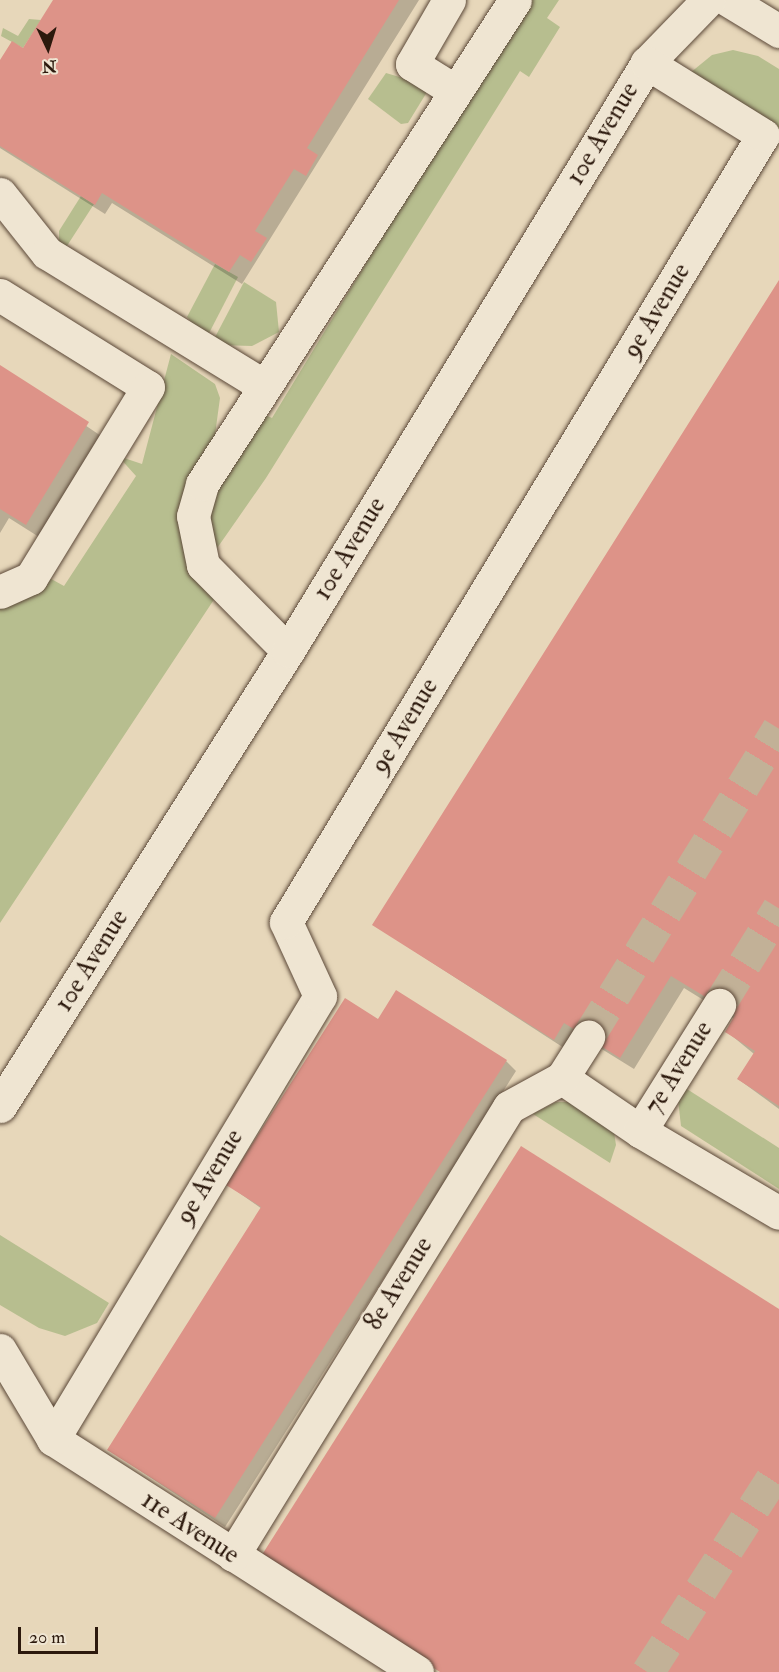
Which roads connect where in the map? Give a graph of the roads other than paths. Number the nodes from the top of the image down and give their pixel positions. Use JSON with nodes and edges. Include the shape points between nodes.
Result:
{"nodes":[{"id":1,"x":449,"y":0,"type":"edge"},
{"id":2,"x":515,"y":0,"type":"edge"},
{"id":3,"x":708,"y":0,"type":"edge"},
{"id":4,"x":728,"y":0,"type":"edge"},
{"id":5,"x":779,"y":31,"type":"edge"},
{"id":6,"x":647,"y":63,"type":"junction"},
{"id":7,"x":455,"y":91,"type":"junction"},
{"id":8,"x":0,"y":194,"type":"edge"},
{"id":9,"x":0,"y":295,"type":"edge"},
{"id":10,"x":262,"y":385,"type":"junction"},
{"id":11,"x":0,"y":592,"type":"edge"},
{"id":12,"x":288,"y":651,"type":"junction"},
{"id":13,"x":718,"y":1005,"type":"tunnel mouth"},
{"id":14,"x":588,"y":1037,"type":"tunnel mouth"},
{"id":15,"x":562,"y":1078,"type":"junction"},
{"id":16,"x":0,"y":1106,"type":"edge"},
{"id":17,"x":640,"y":1131,"type":"junction"},
{"id":18,"x":779,"y":1213,"type":"edge"},
{"id":19,"x":0,"y":1350,"type":"edge"},
{"id":20,"x":53,"y":1440,"type":"junction"},
{"id":21,"x":233,"y":1555,"type":"junction"},
{"id":22,"x":417,"y":1672,"type":"edge"}],
"edges":[{"from":1,"to":7,"type":"street","via":[[412,64]]},
{"from":2,"to":7,"type":"street"},
{"from":3,"to":6,"type":"street","name":"10e Avenue"},
{"from":4,"to":5,"type":"street"},
{"from":6,"to":12,"type":"street","name":"10e Avenue"},
{"from":6,"to":20,"type":"street","name":"9e Avenue","via":[[763,135],[286,922],[320,996]]},
{"from":7,"to":10,"type":"street"},
{"from":8,"to":10,"type":"street","via":[[46,253]]},
{"from":9,"to":11,"type":"street","via":[[148,387],[31,578]]},
{"from":10,"to":12,"type":"street","via":[[201,484],[193,516],[203,565]]},
{"from":12,"to":16,"type":"street","name":"10e Avenue"},
{"from":13,"to":17,"type":"street","name":"7e Avenue"},
{"from":14,"to":15,"type":"street","name":"8e Avenue"},
{"from":15,"to":17,"type":"street"},
{"from":15,"to":21,"type":"street","name":"8e Avenue","via":[[509,1107]]},
{"from":17,"to":18,"type":"street"},
{"from":19,"to":20,"type":"street","name":"11e Avenue"},
{"from":20,"to":21,"type":"street","name":"11e Avenue"},
{"from":21,"to":22,"type":"street","name":"11e Avenue"}]}
